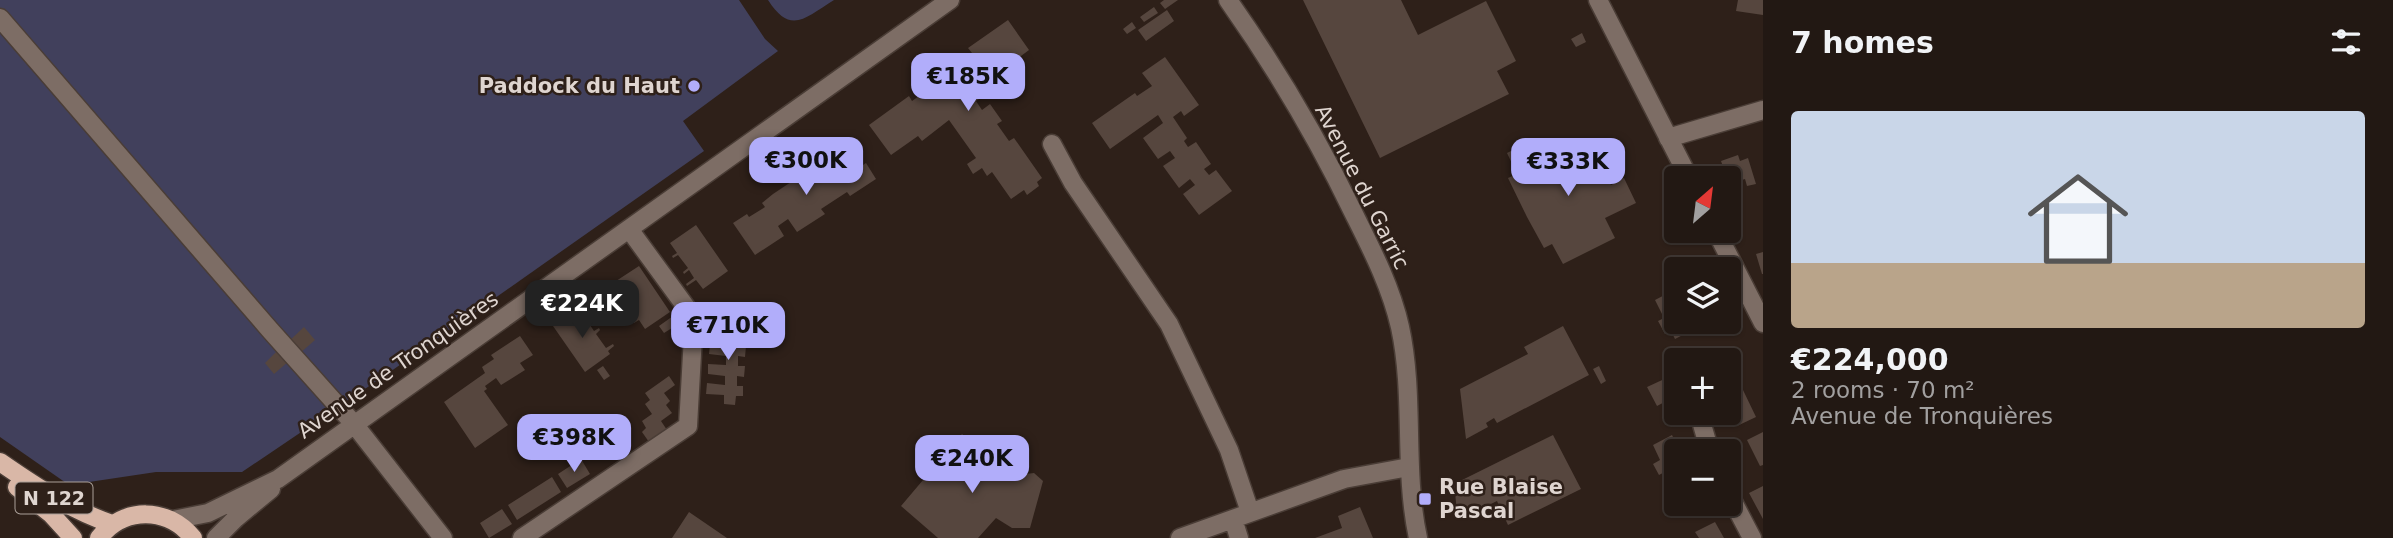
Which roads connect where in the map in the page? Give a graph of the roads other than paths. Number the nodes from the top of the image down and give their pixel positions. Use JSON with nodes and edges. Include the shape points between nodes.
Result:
{"nodes":[{"id":1,"x":950,"y":0,"type":"edge"},
{"id":2,"x":1228,"y":0,"type":"edge"},
{"id":3,"x":1598,"y":0,"type":"edge"},
{"id":4,"x":0,"y":19,"type":"edge"},
{"id":5,"x":1763,"y":110,"type":"edge"},
{"id":6,"x":1668,"y":138,"type":"junction"},
{"id":7,"x":1052,"y":144,"type":"dead end"},
{"id":8,"x":1683,"y":166,"type":"edge"},
{"id":9,"x":629,"y":229,"type":"junction"},
{"id":10,"x":1722,"y":243,"type":"edge"},
{"id":11,"x":1763,"y":323,"type":"edge"},
{"id":12,"x":354,"y":424,"type":"junction"},
{"id":13,"x":0,"y":462,"type":"edge"},
{"id":14,"x":1409,"y":467,"type":"junction"},
{"id":15,"x":0,"y":476,"type":"edge"},
{"id":16,"x":278,"y":479,"type":"junction"},
{"id":17,"x":1250,"y":512,"type":"junction"},
{"id":18,"x":1740,"y":516,"type":"edge"},
{"id":19,"x":1233,"y":519,"type":"junction"},
{"id":20,"x":173,"y":520,"type":"junction"},
{"id":21,"x":112,"y":524,"type":"junction"},
{"id":22,"x":73,"y":538,"type":"edge"},
{"id":23,"x":99,"y":538,"type":"edge"},
{"id":24,"x":193,"y":538,"type":"edge"},
{"id":25,"x":216,"y":538,"type":"edge"},
{"id":26,"x":443,"y":538,"type":"edge"},
{"id":27,"x":522,"y":538,"type":"edge"},
{"id":28,"x":1180,"y":538,"type":"edge"},
{"id":29,"x":1239,"y":538,"type":"edge"},
{"id":30,"x":1418,"y":538,"type":"edge"},
{"id":31,"x":1752,"y":538,"type":"edge"}],
"edges":[{"from":1,"to":9,"type":"street","name":"Avenue de Tronquières"},
{"from":2,"to":14,"type":"street","name":"Avenue du Garric","via":[[1321,145],[1382,271],[1400,326]]},
{"from":3,"to":6,"type":"street"},
{"from":4,"to":12,"type":"street"},
{"from":5,"to":6,"type":"street"},
{"from":6,"to":8,"type":"street"},
{"from":7,"to":17,"type":"street","via":[[1073,183],[1170,324],[1230,450]]},
{"from":9,"to":12,"type":"street","name":"Avenue de Tronquières"},
{"from":9,"to":27,"type":"street","via":[[694,318],[688,426]]},
{"from":10,"to":11,"type":"street"},
{"from":12,"to":16,"type":"street","name":"Avenue de Tronquières"},
{"from":12,"to":26,"type":"street"},
{"from":13,"to":21,"type":"main road","number":"N 122","via":[[82,514]]},
{"from":14,"to":17,"type":"street","via":[[1344,480]]},
{"from":14,"to":30,"type":"street","name":"Avenue du Garric"},
{"from":15,"to":22,"type":"main road","via":[[51,514]]},
{"from":16,"to":20,"type":"street","name":"Avenue de Tronquières","via":[[208,513]]},
{"from":16,"to":25,"type":"street","via":[[268,494]]},
{"from":17,"to":19,"type":"street"},
{"from":18,"to":31,"type":"street"},
{"from":19,"to":28,"type":"street"},
{"from":19,"to":29,"type":"street"},
{"from":20,"to":21,"type":"main road","via":[[148,514]]},
{"from":20,"to":24,"type":"main road"},
{"from":21,"to":23,"type":"main road"}]}
